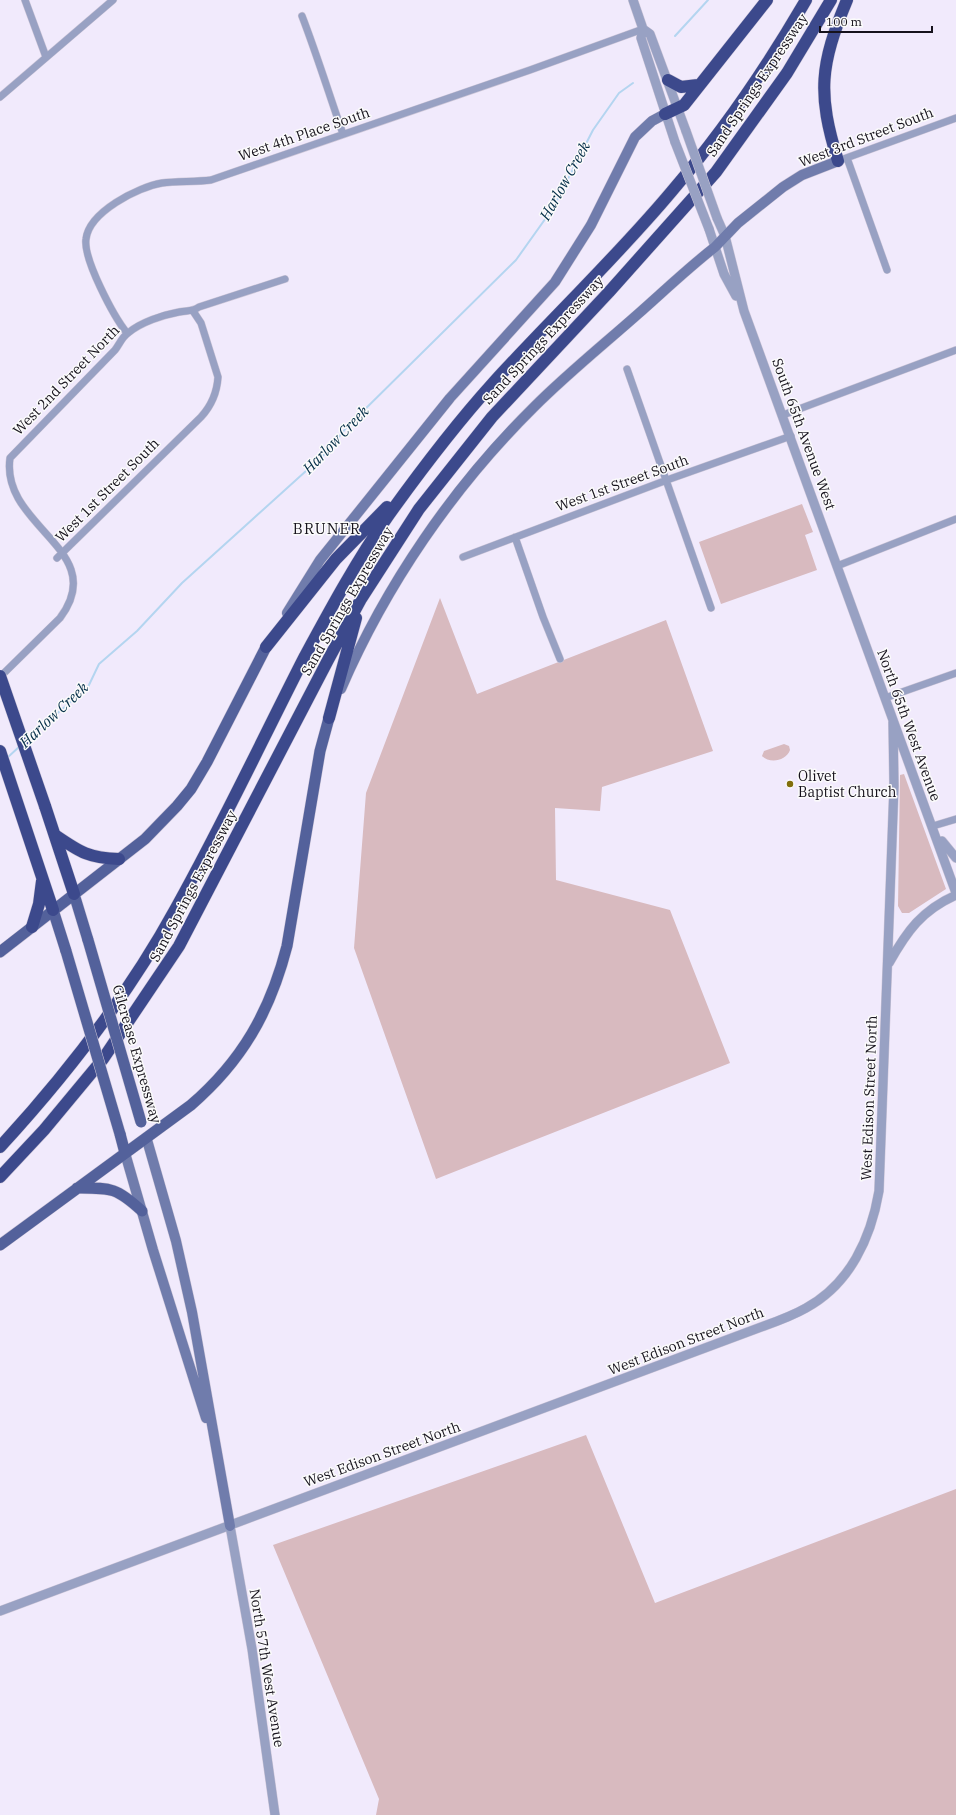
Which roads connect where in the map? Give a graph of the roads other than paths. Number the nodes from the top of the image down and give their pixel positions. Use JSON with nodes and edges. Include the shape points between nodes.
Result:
{"nodes":[{"id":1,"x":25,"y":0,"type":"edge"},
{"id":2,"x":113,"y":0,"type":"edge"},
{"id":3,"x":633,"y":0,"type":"edge"},
{"id":4,"x":767,"y":0,"type":"edge"},
{"id":5,"x":806,"y":0,"type":"edge"},
{"id":6,"x":831,"y":0,"type":"edge"},
{"id":7,"x":847,"y":0,"type":"edge"},
{"id":8,"x":302,"y":16,"type":"dead end"},
{"id":9,"x":643,"y":29,"type":"junction"},
{"id":10,"x":46,"y":58,"type":"junction"},
{"id":11,"x":668,"y":80,"type":"junction"},
{"id":12,"x":698,"y":86,"type":"junction"},
{"id":13,"x":0,"y":97,"type":"edge"},
{"id":14,"x":678,"y":109,"type":"junction"},
{"id":15,"x":665,"y":114,"type":"junction"},
{"id":16,"x":956,"y":118,"type":"edge"},
{"id":17,"x":343,"y":134,"type":"junction"},
{"id":18,"x":842,"y":159,"type":"junction"},
{"id":19,"x":725,"y":236,"type":"junction"},
{"id":20,"x":715,"y":247,"type":"junction"},
{"id":21,"x":887,"y":270,"type":"dead end"},
{"id":22,"x":285,"y":278,"type":"dead end"},
{"id":23,"x":744,"y":311,"type":"junction"},
{"id":24,"x":193,"y":312,"type":"junction"},
{"id":25,"x":127,"y":333,"type":"junction"},
{"id":26,"x":956,"y":350,"type":"edge"},
{"id":27,"x":627,"y":369,"type":"dead end"},
{"id":28,"x":783,"y":415,"type":"junction"},
{"id":29,"x":791,"y":436,"type":"junction"},
{"id":30,"x":4,"y":467,"type":"dead end"},
{"id":31,"x":415,"y":480,"type":"junction"},
{"id":32,"x":667,"y":480,"type":"junction"},
{"id":33,"x":956,"y":519,"type":"edge"},
{"id":34,"x":515,"y":537,"type":"junction"},
{"id":35,"x":463,"y":557,"type":"dead end"},
{"id":36,"x":837,"y":566,"type":"junction"},
{"id":37,"x":361,"y":599,"type":"junction"},
{"id":38,"x":711,"y":608,"type":"dead end"},
{"id":39,"x":266,"y":647,"type":"junction"},
{"id":40,"x":560,"y":659,"type":"dead end"},
{"id":41,"x":956,"y":672,"type":"edge"},
{"id":42,"x":0,"y":676,"type":"edge"},
{"id":43,"x":885,"y":698,"type":"junction"},
{"id":44,"x":329,"y":718,"type":"junction"},
{"id":45,"x":893,"y":722,"type":"junction"},
{"id":46,"x":0,"y":751,"type":"edge"},
{"id":47,"x":956,"y":819,"type":"edge"},
{"id":48,"x":933,"y":826,"type":"junction"},
{"id":49,"x":55,"y":835,"type":"junction"},
{"id":50,"x":956,"y":858,"type":"edge"},
{"id":51,"x":119,"y":859,"type":"junction"},
{"id":52,"x":43,"y":878,"type":"junction"},
{"id":53,"x":74,"y":894,"type":"junction"},
{"id":54,"x":956,"y":894,"type":"edge"},
{"id":55,"x":53,"y":910,"type":"junction"},
{"id":56,"x":32,"y":927,"type":"junction"},
{"id":57,"x":0,"y":952,"type":"edge"},
{"id":58,"x":888,"y":964,"type":"junction"},
{"id":59,"x":147,"y":1140,"type":"junction"},
{"id":60,"x":0,"y":1147,"type":"edge"},
{"id":61,"x":126,"y":1154,"type":"junction"},
{"id":62,"x":0,"y":1177,"type":"edge"},
{"id":63,"x":77,"y":1188,"type":"junction"},
{"id":64,"x":142,"y":1211,"type":"junction"},
{"id":65,"x":0,"y":1245,"type":"edge"},
{"id":66,"x":215,"y":1447,"type":"junction"},
{"id":67,"x":230,"y":1526,"type":"junction"},
{"id":68,"x":0,"y":1611,"type":"edge"},
{"id":69,"x":275,"y":1815,"type":"edge"}],
"edges":[{"from":1,"to":10,"type":"street"},
{"from":2,"to":10,"type":"street"},
{"from":3,"to":9,"type":"street","name":"South 65th Avenue West"},
{"from":4,"to":12,"type":"highway"},
{"from":5,"to":31,"type":"highway","name":"Sand Springs Expressway","via":[[734,112],[674,190],[493,383]]},
{"from":6,"to":37,"type":"highway","name":"Sand Springs Expressway","via":[[787,73],[716,172],[473,439],[419,509]]},
{"from":7,"to":18,"type":"highway","via":[[834,31],[825,63],[824,79],[827,124]]},
{"from":8,"to":17,"type":"street"},
{"from":9,"to":11,"type":"street","name":"South 65th Avenue West","via":[[650,34]]},
{"from":9,"to":15,"type":"street","name":"South 65th Avenue West","via":[[641,38]]},
{"from":9,"to":17,"type":"street","name":"West 4th Place South"},
{"from":10,"to":13,"type":"street"},
{"from":11,"to":12,"type":"highway","via":[[681,87]]},
{"from":11,"to":14,"type":"street","name":"South 65th Avenue West"},
{"from":12,"to":14,"type":"highway"},
{"from":14,"to":15,"type":"highway"},
{"from":14,"to":19,"type":"street","name":"South 65th Avenue West","bridge":true},
{"from":15,"to":20,"type":"street","name":"South 65th Avenue West","bridge":true},
{"from":15,"to":39,"type":"main road","via":[[652,121],[635,137],[591,225],[555,282],[450,398],[320,560]]},
{"from":16,"to":18,"type":"street","name":"West 3rd Street South"},
{"from":17,"to":25,"type":"street","name":"West 4th Place South","via":[[211,180],[162,183],[146,188],[123,198],[104,212],[89,229],[86,251],[118,322]]},
{"from":18,"to":19,"type":"main road","name":"West 3rd Street South","via":[[793,180]]},
{"from":18,"to":21,"type":"street"},
{"from":19,"to":20,"type":"main road","name":"West 3rd Street South"},
{"from":19,"to":23,"type":"street","name":"South 65th Avenue West"},
{"from":20,"to":23,"type":"street","name":"South 65th Avenue West","via":[[724,274]]},
{"from":20,"to":44,"type":"main road","name":"West 3rd Street South","via":[[562,380],[528,412],[483,463],[407,564],[368,631]]},
{"from":22,"to":24,"type":"street","name":"West 2nd Street North","via":[[199,307]]},
{"from":23,"to":28,"type":"street","name":"South 65th Avenue West"},
{"from":24,"to":25,"type":"street","name":"West 2nd Street North","via":[[166,315]]},
{"from":24,"to":42,"type":"street","name":"West 1st Street South","via":[[202,323],[216,368],[217,386],[213,401],[201,417],[54,556],[64,567],[70,582],[71,597],[66,611]]},
{"from":25,"to":30,"type":"street","name":"West 2nd Street North","via":[[115,350],[19,447]]},
{"from":26,"to":28,"type":"street"},
{"from":27,"to":32,"type":"street"},
{"from":28,"to":29,"type":"street","name":"South 65th Avenue West"},
{"from":29,"to":32,"type":"street","name":"West 1st Street South"},
{"from":29,"to":36,"type":"street","name":"South 65th Avenue West"},
{"from":31,"to":39,"type":"highway","via":[[336,559]]},
{"from":31,"to":60,"type":"highway","name":"Sand Springs Expressway","via":[[367,547],[336,600],[197,870],[151,952],[66,1073]]},
{"from":32,"to":34,"type":"street","name":"West 1st Street South"},
{"from":32,"to":38,"type":"street"},
{"from":33,"to":36,"type":"street"},
{"from":34,"to":35,"type":"street","name":"West 1st Street South"},
{"from":34,"to":40,"type":"street"},
{"from":36,"to":43,"type":"street","name":"North 65th West Avenue"},
{"from":37,"to":44,"type":"highway"},
{"from":37,"to":62,"type":"highway","name":"Sand Springs Expressway","via":[[180,946],[103,1059],[44,1130]]},
{"from":39,"to":51,"type":"main road","via":[[191,789],[160,824]]},
{"from":41,"to":43,"type":"street"},
{"from":42,"to":49,"type":"highway","name":"Gilcrease Expressway","bridge":true},
{"from":43,"to":45,"type":"street","name":"North 65th West Avenue"},
{"from":44,"to":59,"type":"main road","via":[[320,752],[287,946],[266,1009],[234,1061],[211,1088]]},
{"from":45,"to":48,"type":"street","name":"North 65th West Avenue"},
{"from":45,"to":58,"type":"street","name":"West Edison Street North","via":[[894,786]]},
{"from":46,"to":52,"type":"highway","name":"Gilcrease Expressway"},
{"from":47,"to":48,"type":"street"},
{"from":48,"to":50,"type":"street"},
{"from":48,"to":54,"type":"street","name":"North 65th West Avenue"},
{"from":49,"to":51,"type":"highway","via":[[86,855]]},
{"from":49,"to":53,"type":"highway","name":"Gilcrease Expressway"},
{"from":51,"to":53,"type":"main road"},
{"from":52,"to":55,"type":"highway","name":"Gilcrease Expressway"},
{"from":52,"to":56,"type":"highway"},
{"from":53,"to":55,"type":"main road"},
{"from":53,"to":59,"type":"main road","name":"Gilcrease Expressway","bridge":true},
{"from":54,"to":58,"type":"street","via":[[918,919]]},
{"from":55,"to":56,"type":"main road"},
{"from":55,"to":61,"type":"main road","name":"Gilcrease Expressway","bridge":true},
{"from":56,"to":57,"type":"main road"},
{"from":58,"to":67,"type":"street","name":"West Edison Street North","via":[[879,1191],[874,1220],[865,1243],[836,1285],[806,1308],[782,1319]]},
{"from":59,"to":61,"type":"main road"},
{"from":59,"to":66,"type":"main road","name":"Gilcrease Expressway","via":[[176,1241],[200,1353]]},
{"from":61,"to":63,"type":"main road"},
{"from":61,"to":64,"type":"main road","name":"Gilcrease Expressway"},
{"from":63,"to":64,"type":"main road","via":[[111,1189],[125,1195]]},
{"from":63,"to":65,"type":"main road"},
{"from":64,"to":66,"type":"main road","name":"Gilcrease Expressway"},
{"from":66,"to":67,"type":"main road","name":"Gilcrease Expressway"},
{"from":67,"to":68,"type":"street","name":"West Edison Street North"},
{"from":67,"to":69,"type":"street","name":"North 57th West Avenue","via":[[252,1649]]}]}
